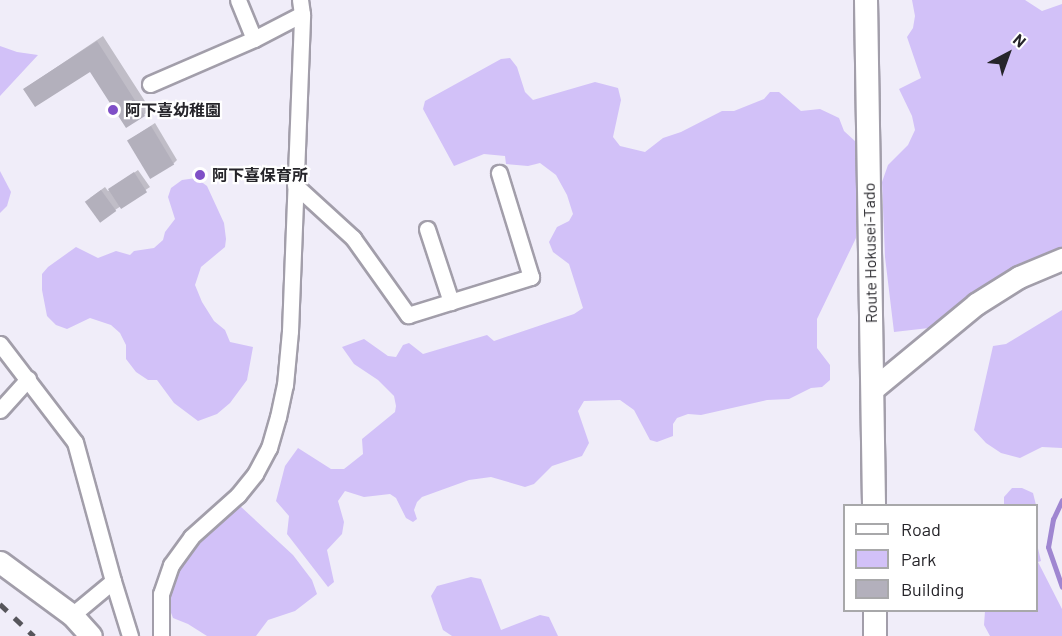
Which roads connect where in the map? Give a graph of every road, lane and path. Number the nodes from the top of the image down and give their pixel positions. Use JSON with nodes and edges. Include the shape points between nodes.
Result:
{"nodes":[{"id":1,"x":238,"y":0,"type":"edge"},
{"id":2,"x":866,"y":0,"type":"edge"},
{"id":3,"x":301,"y":7,"type":"edge"},
{"id":4,"x":254,"y":39,"type":"junction"},
{"id":5,"x":150,"y":84,"type":"dead end"},
{"id":6,"x":499,"y":173,"type":"dead end"},
{"id":7,"x":295,"y":185,"type":"junction"},
{"id":8,"x":427,"y":230,"type":"dead end"},
{"id":9,"x":1062,"y":259,"type":"edge"},
{"id":10,"x":451,"y":302,"type":"junction"},
{"id":11,"x":0,"y":344,"type":"edge"},
{"id":12,"x":28,"y":379,"type":"junction"},
{"id":13,"x":873,"y":389,"type":"junction"},
{"id":14,"x":0,"y":410,"type":"edge"},
{"id":15,"x":874,"y":504,"type":"edge"},
{"id":16,"x":0,"y":562,"type":"edge"},
{"id":17,"x":113,"y":581,"type":"junction"},
{"id":18,"x":875,"y":612,"type":"edge"},
{"id":19,"x":72,"y":615,"type":"junction"},
{"id":20,"x":90,"y":636,"type":"edge"},
{"id":21,"x":130,"y":636,"type":"edge"},
{"id":22,"x":161,"y":636,"type":"edge"},
{"id":23,"x":875,"y":636,"type":"edge"}],
"edges":[{"from":1,"to":4,"type":"street"},
{"from":2,"to":13,"type":"main road","name":"Route Hokusei-Tado"},
{"from":3,"to":4,"type":"street"},
{"from":3,"to":7,"type":"street"},
{"from":4,"to":5,"type":"street"},
{"from":6,"to":10,"type":"street","via":[[531,277]]},
{"from":7,"to":10,"type":"street","via":[[353,238],[408,315]]},
{"from":7,"to":22,"type":"street","via":[[290,331],[278,417],[255,474],[238,495],[191,537],[171,565],[162,594]]},
{"from":8,"to":10,"type":"street"},
{"from":9,"to":13,"type":"main road","via":[[1018,277],[976,304]]},
{"from":11,"to":12,"type":"street"},
{"from":12,"to":14,"type":"street"},
{"from":12,"to":17,"type":"street","via":[[75,442]]},
{"from":13,"to":15,"type":"main road","name":"Route Hokusei-Tado"},
{"from":16,"to":19,"type":"main road"},
{"from":17,"to":19,"type":"street"},
{"from":17,"to":21,"type":"street"},
{"from":18,"to":23,"type":"main road"},
{"from":19,"to":20,"type":"main road"}]}
